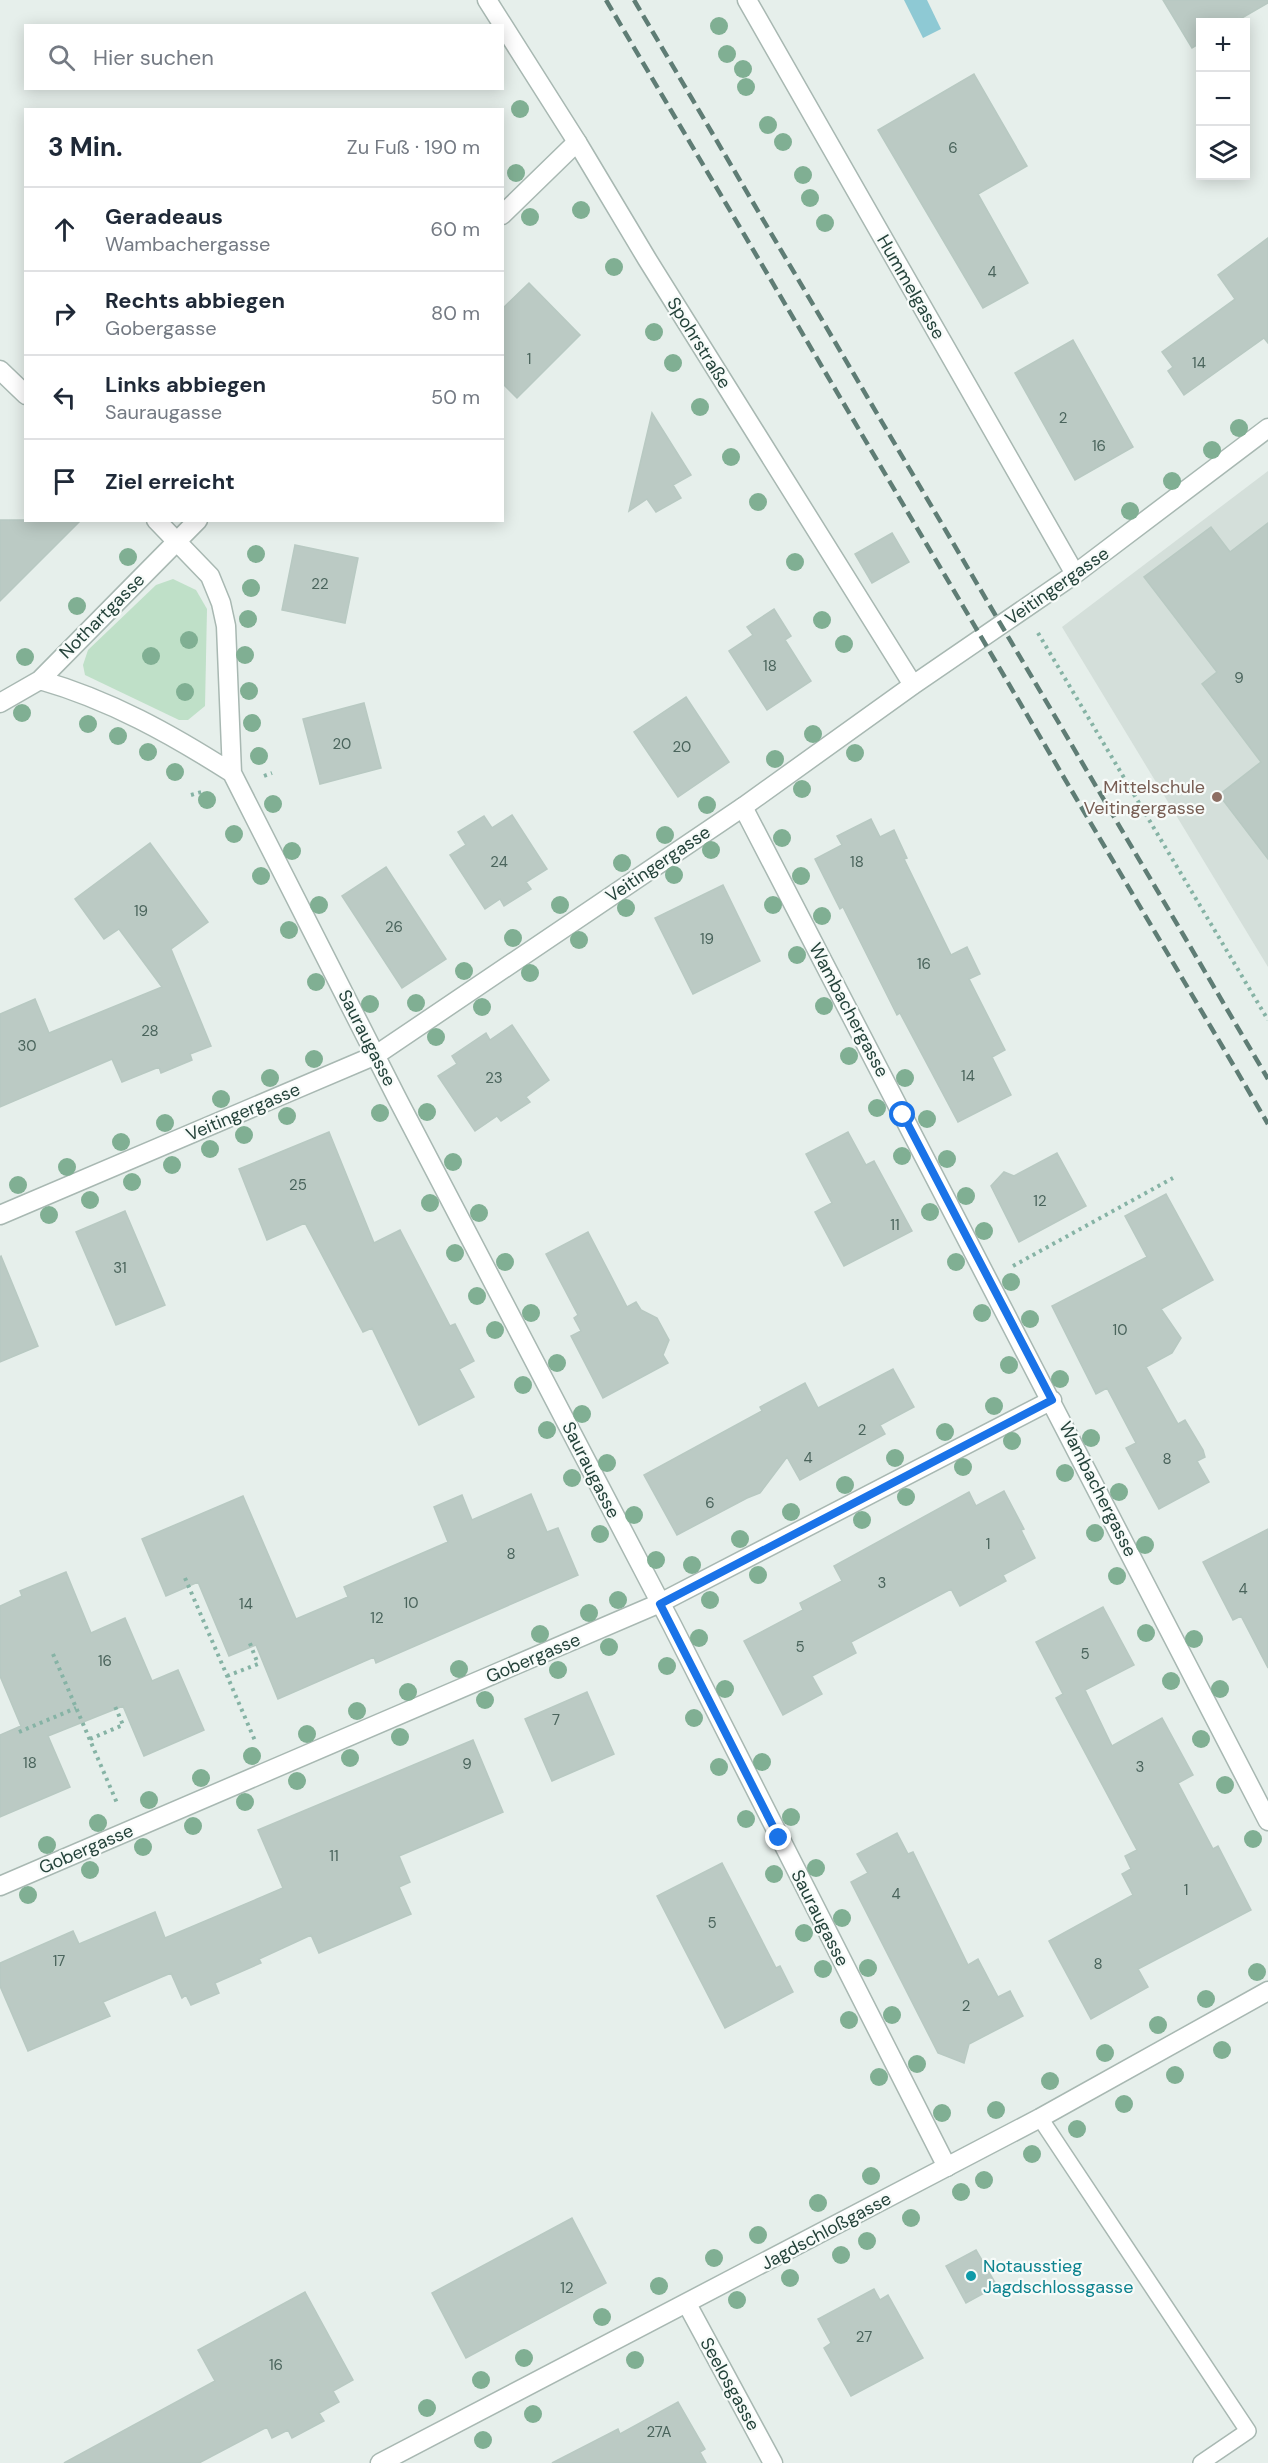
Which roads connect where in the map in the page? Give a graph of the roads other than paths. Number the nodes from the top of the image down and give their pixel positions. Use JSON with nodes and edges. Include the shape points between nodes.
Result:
{"nodes":[{"id":1,"x":487,"y":0,"type":"edge"},
{"id":2,"x":747,"y":0,"type":"edge"},
{"id":3,"x":502,"y":24,"type":"edge"},
{"id":4,"x":504,"y":27,"type":"edge"},
{"id":5,"x":578,"y":142,"type":"junction"},
{"id":6,"x":504,"y":213,"type":"edge"},
{"id":7,"x":0,"y":370,"type":"edge"},
{"id":8,"x":24,"y":393,"type":"edge"},
{"id":9,"x":1268,"y":428,"type":"edge"},
{"id":10,"x":158,"y":522,"type":"edge"},
{"id":11,"x":196,"y":522,"type":"edge"},
{"id":12,"x":178,"y":541,"type":"junction"},
{"id":13,"x":1075,"y":574,"type":"junction"},
{"id":14,"x":40,"y":680,"type":"junction"},
{"id":15,"x":913,"y":685,"type":"junction"},
{"id":16,"x":0,"y":703,"type":"edge"},
{"id":17,"x":232,"y":773,"type":"junction"},
{"id":18,"x":743,"y":807,"type":"junction"},
{"id":19,"x":376,"y":1055,"type":"junction"},
{"id":20,"x":0,"y":1215,"type":"edge"},
{"id":21,"x":1052,"y":1400,"type":"junction"},
{"id":22,"x":660,"y":1604,"type":"junction"},
{"id":23,"x":1268,"y":1821,"type":"edge"},
{"id":24,"x":0,"y":1886,"type":"edge"},
{"id":25,"x":1268,"y":1991,"type":"edge"},
{"id":26,"x":1040,"y":2118,"type":"junction"},
{"id":27,"x":947,"y":2167,"type":"junction"},
{"id":28,"x":687,"y":2304,"type":"junction"},
{"id":29,"x":380,"y":2463,"type":"edge"},
{"id":30,"x":773,"y":2463,"type":"edge"},
{"id":31,"x":1201,"y":2463,"type":"edge"}],
"edges":[{"from":1,"to":3,"type":"street","name":"Spohrstraße"},
{"from":2,"to":13,"type":"street","name":"Hummelgasse"},
{"from":4,"to":5,"type":"street","name":"Spohrstraße"},
{"from":5,"to":6,"type":"street"},
{"from":5,"to":15,"type":"street","name":"Spohrstraße"},
{"from":7,"to":8,"type":"street"},
{"from":9,"to":13,"type":"street","name":"Veitingergasse"},
{"from":10,"to":12,"type":"street","name":"Sauraugasse"},
{"from":11,"to":12,"type":"street","name":"Nothartgasse"},
{"from":12,"to":14,"type":"street","name":"Nothartgasse"},
{"from":12,"to":17,"type":"street","name":"Sauraugasse","via":[[210,576],[221,603],[226,626]]},
{"from":13,"to":15,"type":"street","name":"Veitingergasse"},
{"from":14,"to":16,"type":"street","name":"Nothartgasse"},
{"from":14,"to":17,"type":"street","via":[[122,710],[178,738]]},
{"from":15,"to":18,"type":"street","name":"Veitingergasse"},
{"from":17,"to":19,"type":"street","name":"Sauraugasse"},
{"from":18,"to":19,"type":"street","name":"Veitingergasse"},
{"from":18,"to":21,"type":"street","name":"Wambachergasse"},
{"from":19,"to":20,"type":"street","name":"Veitingergasse"},
{"from":19,"to":22,"type":"street","name":"Sauraugasse"},
{"from":21,"to":22,"type":"street","name":"Gobergasse"},
{"from":21,"to":23,"type":"street","name":"Wambachergasse"},
{"from":22,"to":24,"type":"street","name":"Gobergasse"},
{"from":22,"to":27,"type":"street","name":"Sauraugasse"},
{"from":25,"to":26,"type":"street","name":"Jagdschloßgasse"},
{"from":26,"to":27,"type":"street","name":"Jagdschloßgasse"},
{"from":26,"to":31,"type":"lane","via":[[1248,2431]]},
{"from":27,"to":28,"type":"street","name":"Jagdschloßgasse"},
{"from":28,"to":29,"type":"street","name":"Jagdschloßgasse"},
{"from":28,"to":30,"type":"street","name":"Seelosgasse"}]}
